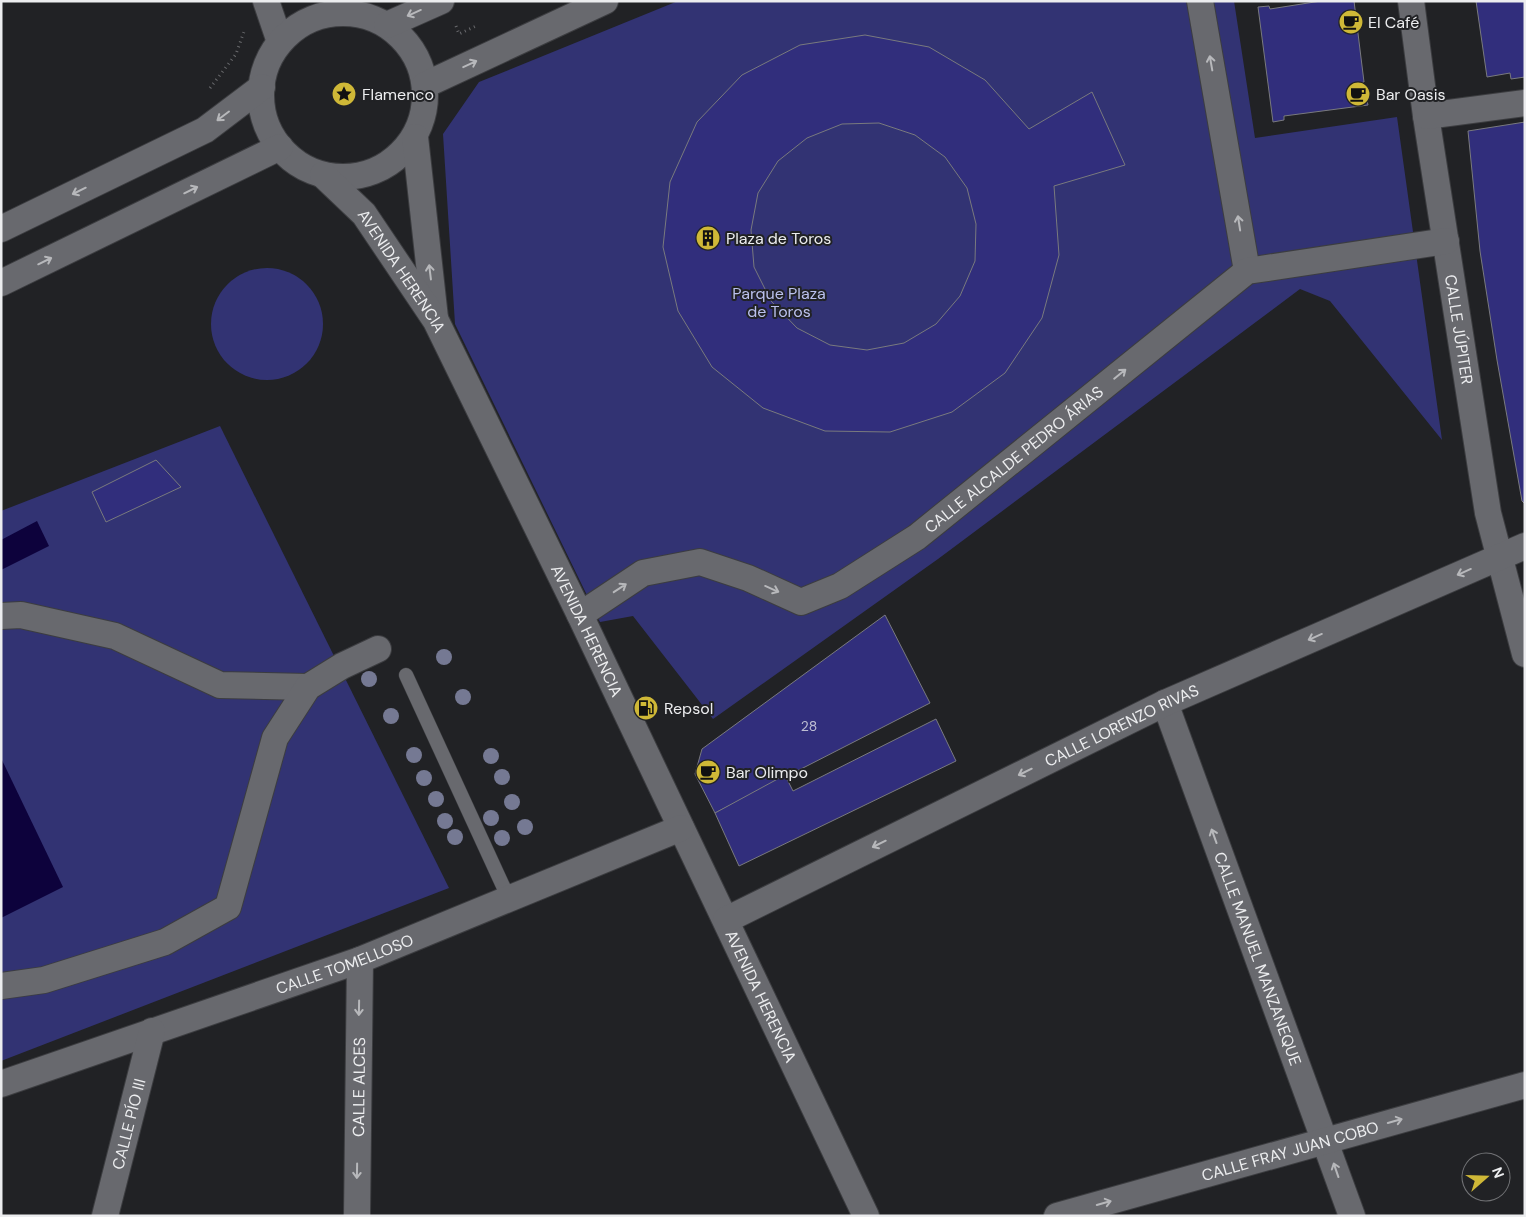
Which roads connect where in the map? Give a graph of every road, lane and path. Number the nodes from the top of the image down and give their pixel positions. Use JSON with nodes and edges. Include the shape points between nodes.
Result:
{"nodes":[{"id":1,"x":266,"y":1,"type":"edge"},
{"id":2,"x":605,"y":1,"type":"edge"},
{"id":3,"x":1200,"y":1,"type":"edge"},
{"id":4,"x":1411,"y":1,"type":"edge"},
{"id":5,"x":336,"y":7,"type":"edge"},
{"id":6,"x":446,"y":9,"type":"edge"},
{"id":7,"x":484,"y":23,"type":"dead end"},
{"id":8,"x":387,"y":25,"type":"junction"},
{"id":9,"x":280,"y":42,"type":"junction"},
{"id":10,"x":425,"y":85,"type":"junction"},
{"id":11,"x":262,"y":87,"type":"junction"},
{"id":12,"x":1525,"y":103,"type":"edge"},
{"id":13,"x":1426,"y":116,"type":"junction"},
{"id":14,"x":415,"y":137,"type":"junction"},
{"id":15,"x":280,"y":147,"type":"junction"},
{"id":16,"x":324,"y":175,"type":"junction"},
{"id":17,"x":1,"y":228,"type":"edge"},
{"id":18,"x":1446,"y":241,"type":"junction"},
{"id":19,"x":1247,"y":271,"type":"junction"},
{"id":20,"x":1,"y":283,"type":"edge"},
{"id":21,"x":436,"y":321,"type":"junction"},
{"id":22,"x":1525,"y":546,"type":"edge"},
{"id":23,"x":1499,"y":557,"type":"junction"},
{"id":24,"x":580,"y":615,"type":"junction"},
{"id":25,"x":1,"y":616,"type":"edge"},
{"id":26,"x":378,"y":649,"type":"dead end"},
{"id":27,"x":1525,"y":654,"type":"edge"},
{"id":28,"x":406,"y":675,"type":"dead end"},
{"id":29,"x":308,"y":687,"type":"junction"},
{"id":30,"x":1165,"y":703,"type":"junction"},
{"id":31,"x":681,"y":828,"type":"junction"},
{"id":32,"x":509,"y":899,"type":"junction"},
{"id":33,"x":726,"y":920,"type":"junction"},
{"id":34,"x":360,"y":960,"type":"junction"},
{"id":35,"x":1,"y":986,"type":"edge"},
{"id":36,"x":152,"y":1031,"type":"junction"},
{"id":37,"x":1,"y":1084,"type":"edge"},
{"id":38,"x":1525,"y":1085,"type":"edge"},
{"id":39,"x":1326,"y":1140,"type":"junction"},
{"id":40,"x":105,"y":1216,"type":"edge"},
{"id":41,"x":357,"y":1216,"type":"edge"},
{"id":42,"x":866,"y":1216,"type":"edge"},
{"id":43,"x":1057,"y":1216,"type":"edge"},
{"id":44,"x":1352,"y":1216,"type":"edge"}],
"edges":[{"from":1,"to":9,"type":"street"},
{"from":10,"to":2,"type":"street","one_way":true},
{"from":19,"to":3,"type":"street","one_way":true},
{"from":4,"to":13,"type":"street","name":"CALLE JÚPITER"},
{"from":5,"to":8,"type":"street","name":"AVENIDA HERENCIA"},
{"from":5,"to":9,"type":"street","name":"AVENIDA HERENCIA","via":[[298,26]]},
{"from":6,"to":7,"type":"path","via":[[460,34]]},
{"from":6,"to":8,"type":"street","one_way":true},
{"from":8,"to":10,"type":"street","name":"AVENIDA HERENCIA","via":[[406,41],[418,61]]},
{"from":9,"to":11,"type":"street","name":"AVENIDA HERENCIA","via":[[267,63]]},
{"from":10,"to":14,"type":"street","name":"AVENIDA HERENCIA","via":[[426,103]]},
{"from":11,"to":15,"type":"street","name":"AVENIDA HERENCIA","via":[[264,119]]},
{"from":11,"to":17,"type":"street","one_way":true,"via":[[205,130]]},
{"from":12,"to":13,"type":"street"},
{"from":13,"to":18,"type":"street","name":"CALLE JÚPITER"},
{"from":14,"to":16,"type":"street","name":"AVENIDA HERENCIA","via":[[398,157],[376,171],[350,177]]},
{"from":21,"to":14,"type":"street","one_way":true},
{"from":15,"to":16,"type":"street","name":"AVENIDA HERENCIA","via":[[299,165]]},
{"from":20,"to":15,"type":"street","one_way":true},
{"from":16,"to":21,"type":"street","name":"AVENIDA HERENCIA","via":[[364,214]]},
{"from":18,"to":19,"type":"street"},
{"from":18,"to":23,"type":"street","name":"CALLE JÚPITER","via":[[1488,513]]},
{"from":24,"to":19,"type":"street","name":"CALLE ALCALDE PEDRO ÁRIAS","one_way":true,"via":[[643,573],[700,562],[748,578],[801,602],[840,586],[917,536]]},
{"from":21,"to":24,"type":"street","name":"AVENIDA HERENCIA"},
{"from":22,"to":23,"type":"street","name":"CALLE LORENZO RIVAS"},
{"from":23,"to":27,"type":"street","name":"CALLE JÚPITER"},
{"from":23,"to":30,"type":"street","name":"CALLE LORENZO RIVAS","one_way":true},
{"from":24,"to":31,"type":"street","name":"AVENIDA HERENCIA"},
{"from":25,"to":29,"type":"street","via":[[21,614],[114,636],[220,685]]},
{"from":26,"to":29,"type":"street"},
{"from":28,"to":32,"type":"lane"},
{"from":29,"to":35,"type":"street","via":[[275,738],[228,907],[165,942],[44,980]]},
{"from":30,"to":33,"type":"street","name":"CALLE LORENZO RIVAS","one_way":true},
{"from":39,"to":30,"type":"street","name":"CALLE MANUEL MANZANEQUE","one_way":true},
{"from":31,"to":32,"type":"street","name":"CALLE TOMELLOSO"},
{"from":31,"to":33,"type":"street","name":"AVENIDA HERENCIA"},
{"from":32,"to":34,"type":"street","name":"CALLE TOMELLOSO"},
{"from":33,"to":42,"type":"street","name":"AVENIDA HERENCIA"},
{"from":34,"to":36,"type":"street","name":"CALLE TOMELLOSO"},
{"from":34,"to":41,"type":"street","name":"CALLE ALCES","one_way":true},
{"from":36,"to":37,"type":"street","name":"CALLE TOMELLOSO"},
{"from":36,"to":40,"type":"street","name":"CALLE PÍO III"},
{"from":39,"to":38,"type":"street","name":"CALLE FRAY JUAN COBO","one_way":true},
{"from":43,"to":39,"type":"street","name":"CALLE FRAY JUAN COBO","one_way":true},
{"from":44,"to":39,"type":"street","name":"CALLE MANUEL MANZANEQUE","one_way":true}]}
